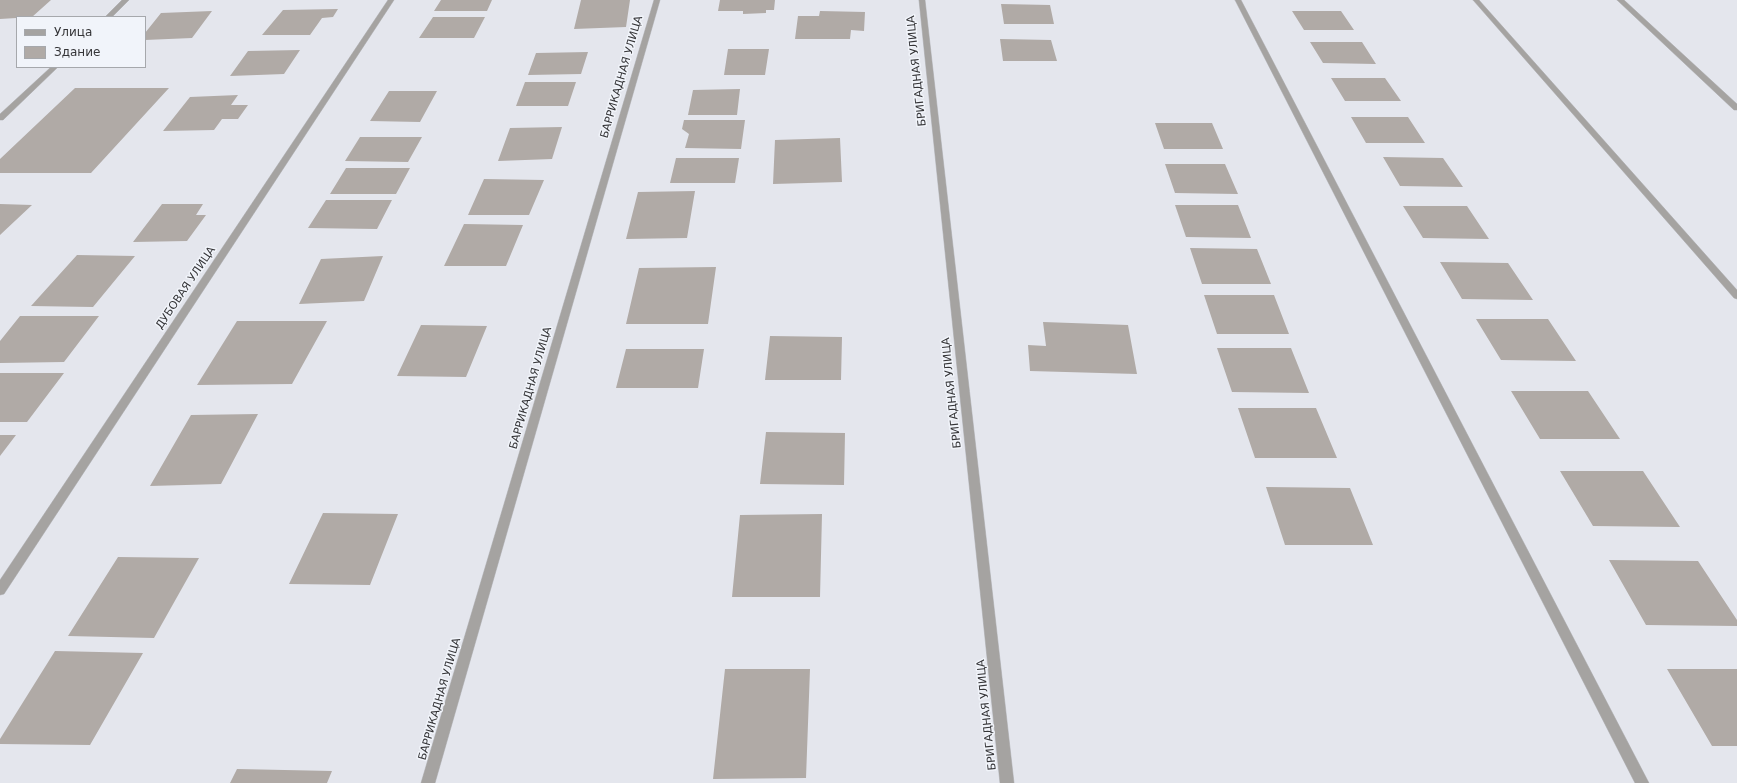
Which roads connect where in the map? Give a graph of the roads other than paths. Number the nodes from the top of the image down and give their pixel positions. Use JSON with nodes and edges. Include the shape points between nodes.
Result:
{"nodes":[{"id":1,"x":126,"y":0,"type":"edge"},
{"id":2,"x":392,"y":0,"type":"edge"},
{"id":3,"x":657,"y":0,"type":"edge"},
{"id":4,"x":922,"y":0,"type":"edge"},
{"id":5,"x":1238,"y":0,"type":"edge"},
{"id":6,"x":1476,"y":0,"type":"edge"},
{"id":7,"x":1620,"y":0,"type":"edge"},
{"id":8,"x":109,"y":16,"type":"edge"},
{"id":9,"x":54,"y":68,"type":"edge"},
{"id":10,"x":1737,"y":108,"type":"edge"},
{"id":11,"x":0,"y":118,"type":"edge"},
{"id":12,"x":1737,"y":296,"type":"edge"},
{"id":13,"x":0,"y":590,"type":"edge"},
{"id":14,"x":428,"y":783,"type":"edge"},
{"id":15,"x":1007,"y":783,"type":"edge"},
{"id":16,"x":1642,"y":783,"type":"edge"}],
"edges":[{"from":1,"to":8,"type":"street"},
{"from":2,"to":13,"type":"street","name":"ДУБОВАЯ УЛИЦА"},
{"from":3,"to":14,"type":"street","name":"БАРРИКАДНАЯ УЛИЦА"},
{"from":4,"to":15,"type":"street","name":"БРИГАДНАЯ УЛИЦА"},
{"from":5,"to":16,"type":"street"},
{"from":6,"to":12,"type":"street"},
{"from":7,"to":10,"type":"street"},
{"from":9,"to":11,"type":"street"}]}
